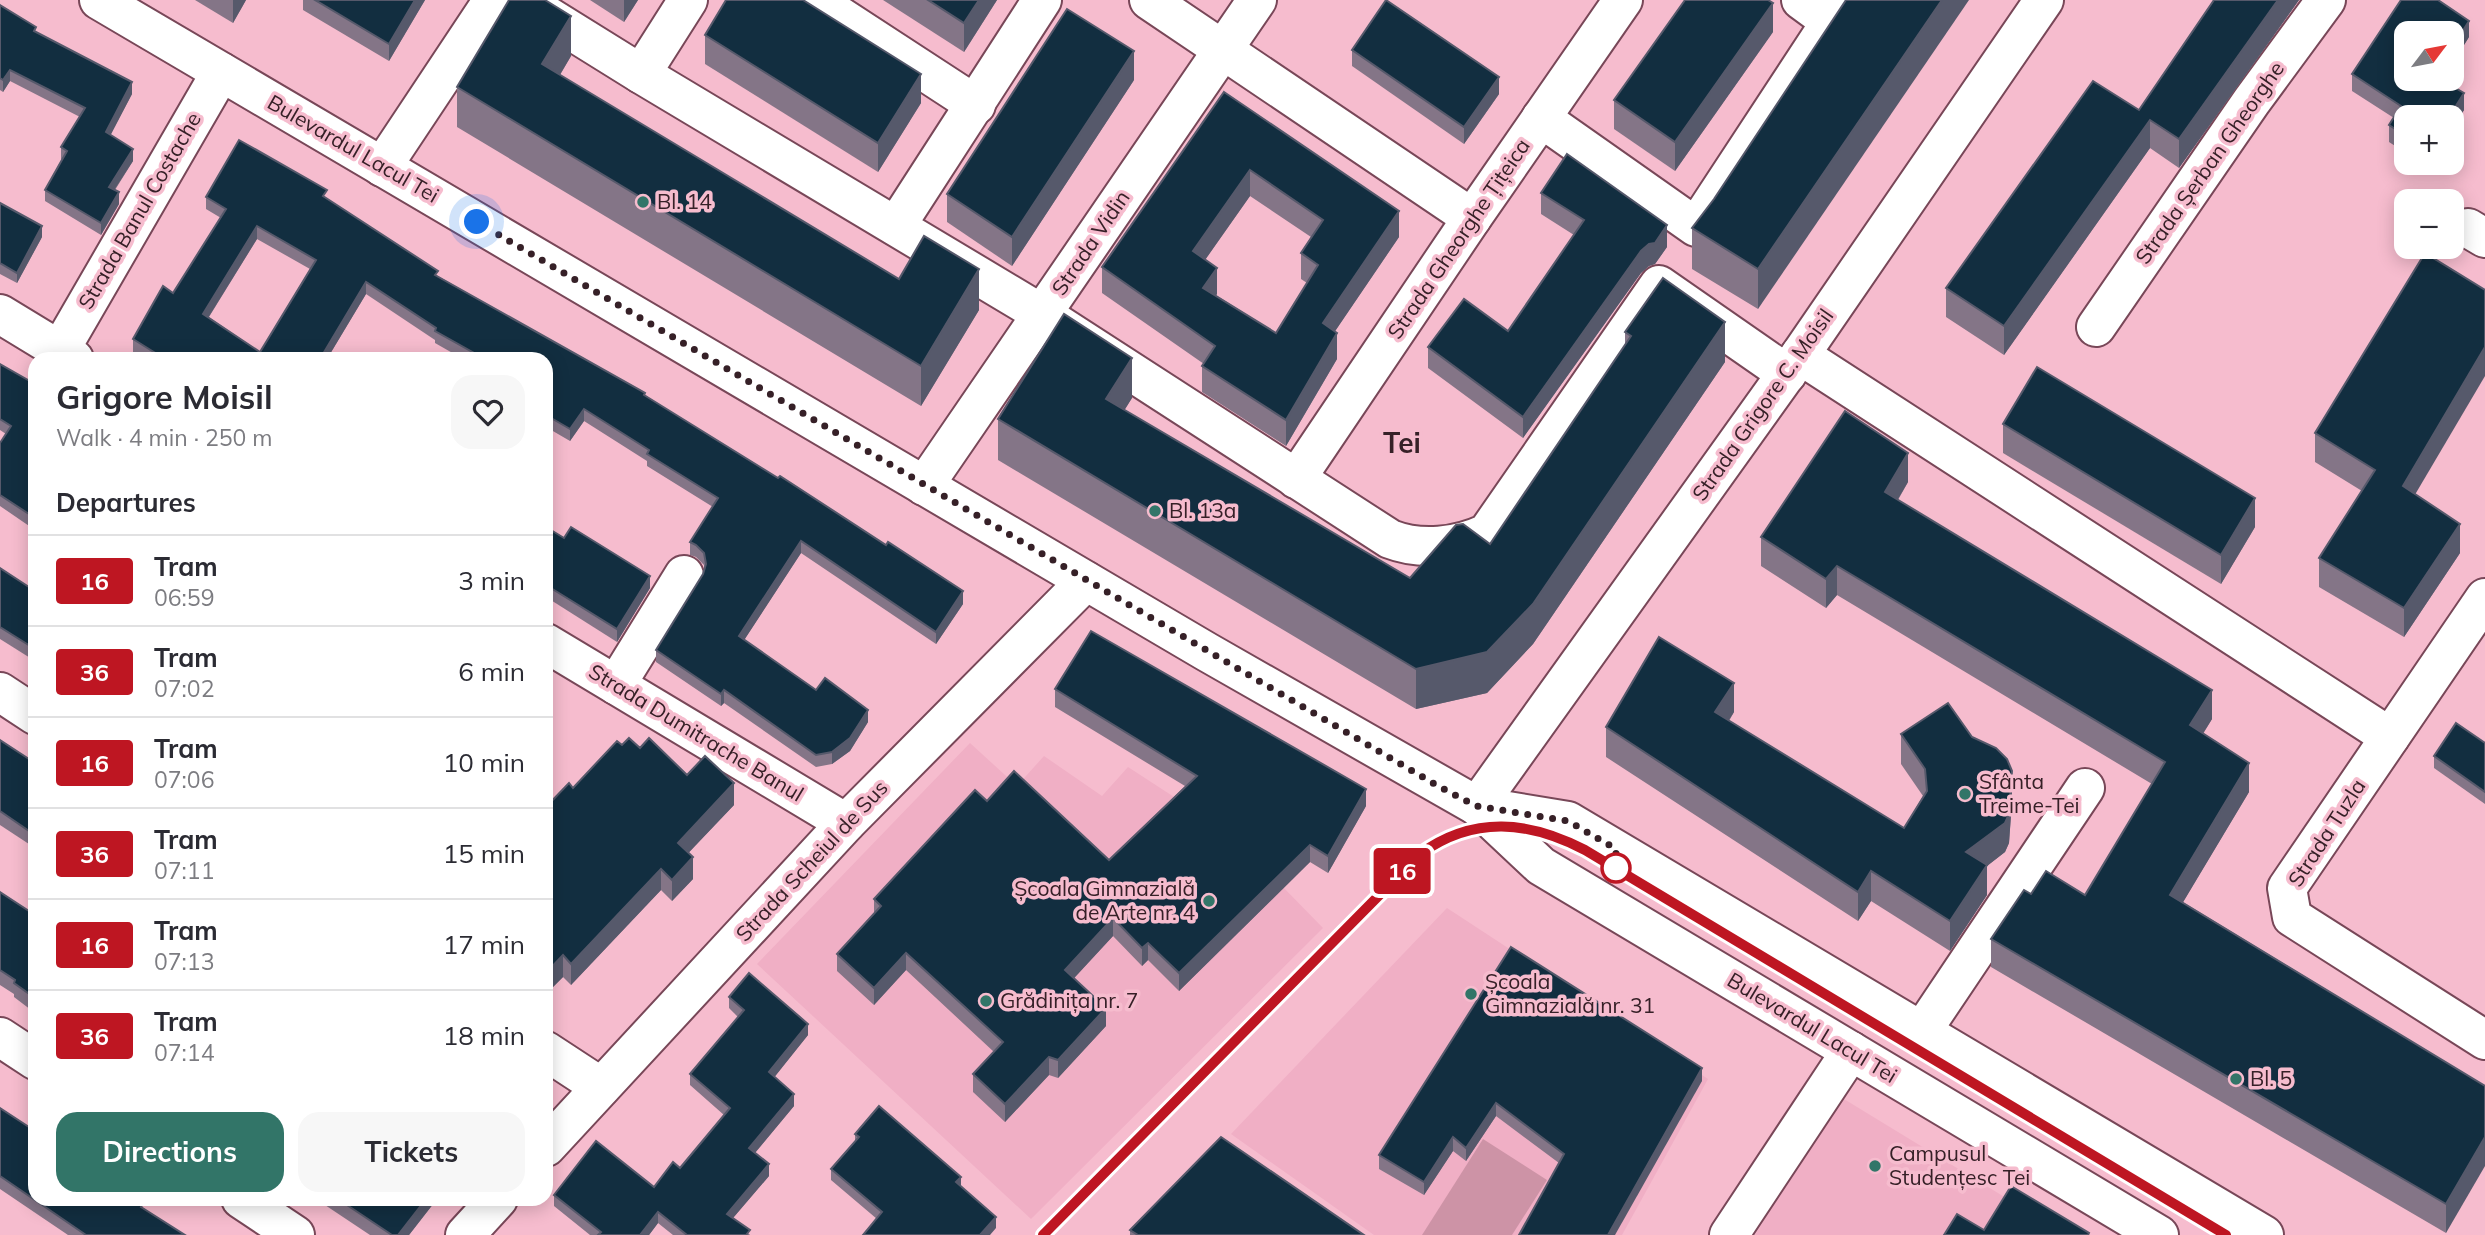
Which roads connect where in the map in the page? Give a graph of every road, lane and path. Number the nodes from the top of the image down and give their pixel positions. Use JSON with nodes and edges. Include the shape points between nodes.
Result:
{"nodes":[{"id":1,"x":99,"y":0,"type":"edge"},
{"id":2,"x":493,"y":0,"type":"edge"},
{"id":3,"x":522,"y":0,"type":"edge"},
{"id":4,"x":688,"y":0,"type":"edge"},
{"id":5,"x":815,"y":0,"type":"edge"},
{"id":6,"x":1042,"y":0,"type":"edge"},
{"id":7,"x":1149,"y":0,"type":"edge"},
{"id":8,"x":1257,"y":0,"type":"edge"},
{"id":9,"x":1623,"y":0,"type":"edge"},
{"id":10,"x":2044,"y":0,"type":"edge"},
{"id":11,"x":2326,"y":0,"type":"edge"},
{"id":12,"x":1825,"y":7,"type":"edge"},
{"id":13,"x":1224,"y":50,"type":"junction"},
{"id":14,"x":221,"y":72,"type":"junction"},
{"id":15,"x":641,"y":74,"type":"junction"},
{"id":16,"x":976,"y":105,"type":"junction"},
{"id":17,"x":1541,"y":118,"type":"junction"},
{"id":18,"x":382,"y":167,"type":"junction"},
{"id":19,"x":1472,"y":218,"type":"junction"},
{"id":20,"x":897,"y":226,"type":"junction"},
{"id":21,"x":0,"y":314,"type":"edge"},
{"id":22,"x":1042,"y":314,"type":"junction"},
{"id":23,"x":2096,"y":327,"type":"dead end"},
{"id":24,"x":64,"y":352,"type":"edge"},
{"id":25,"x":68,"y":352,"type":"edge"},
{"id":26,"x":1794,"y":364,"type":"junction"},
{"id":27,"x":1296,"y":479,"type":"junction"},
{"id":28,"x":924,"y":486,"type":"junction"},
{"id":29,"x":684,"y":575,"type":"dead end"},
{"id":30,"x":1086,"y":581,"type":"junction"},
{"id":31,"x":2485,"y":598,"type":"edge"},
{"id":32,"x":553,"y":647,"type":"edge"},
{"id":33,"x":616,"y":685,"type":"junction"},
{"id":34,"x":0,"y":692,"type":"edge"},
{"id":35,"x":28,"y":710,"type":"edge"},
{"id":36,"x":2390,"y":737,"type":"junction"},
{"id":37,"x":2085,"y":788,"type":"dead end"},
{"id":38,"x":1476,"y":806,"type":"junction"},
{"id":39,"x":846,"y":823,"type":"junction"},
{"id":40,"x":1922,"y":1031,"type":"junction"},
{"id":41,"x":0,"y":1037,"type":"edge"},
{"id":42,"x":2485,"y":1040,"type":"edge"},
{"id":43,"x":1851,"y":1051,"type":"junction"},
{"id":44,"x":28,"y":1055,"type":"edge"},
{"id":45,"x":553,"y":1056,"type":"edge"},
{"id":46,"x":601,"y":1087,"type":"junction"},
{"id":47,"x":553,"y":1139,"type":"edge"},
{"id":48,"x":252,"y":1206,"type":"edge"},
{"id":49,"x":492,"y":1206,"type":"edge"},
{"id":50,"x":295,"y":1235,"type":"edge"},
{"id":51,"x":465,"y":1235,"type":"edge"},
{"id":52,"x":1729,"y":1235,"type":"edge"},
{"id":53,"x":2159,"y":1235,"type":"edge"},
{"id":54,"x":2264,"y":1235,"type":"edge"}],
"edges":[{"from":1,"to":14,"type":"street","name":"Bulevardul Lacul Tei"},
{"from":2,"to":18,"type":"street"},
{"from":3,"to":15,"type":"street"},
{"from":4,"to":15,"type":"street"},
{"from":5,"to":16,"type":"street"},
{"from":6,"to":16,"type":"street"},
{"from":7,"to":13,"type":"street"},
{"from":8,"to":13,"type":"street","name":"Strada Vidin"},
{"from":9,"to":17,"type":"street","name":"Strada Gheorghe Țițeica"},
{"from":10,"to":26,"type":"street","name":"Strada Grigore C. Moisil"},
{"from":11,"to":23,"type":"street","name":"Strada Șerban Gheorghe"},
{"from":12,"to":17,"type":"street","via":[[1696,227]]},
{"from":13,"to":19,"type":"street"},
{"from":13,"to":22,"type":"street","name":"Strada Vidin"},
{"from":14,"to":18,"type":"street","name":"Bulevardul Lacul Tei"},
{"from":14,"to":25,"type":"street","name":"Strada Banul Costache"},
{"from":15,"to":20,"type":"street"},
{"from":16,"to":20,"type":"street"},
{"from":17,"to":19,"type":"street","name":"Strada Gheorghe Țițeica"},
{"from":18,"to":28,"type":"street","name":"Bulevardul Lacul Tei"},
{"from":19,"to":27,"type":"street","name":"Strada Gheorghe Țițeica"},
{"from":20,"to":22,"type":"street"},
{"from":21,"to":24,"type":"street"},
{"from":22,"to":27,"type":"street"},
{"from":22,"to":28,"type":"street","name":"Strada Vidin"},
{"from":26,"to":27,"type":"street","via":[[1658,285],[1487,533],[1473,540],[1406,545]]},
{"from":26,"to":36,"type":"street"},
{"from":26,"to":38,"type":"street","name":"Strada Grigore C. Moisil"},
{"from":28,"to":30,"type":"street","name":"Bulevardul Lacul Tei"},
{"from":29,"to":33,"type":"street"},
{"from":30,"to":38,"type":"street","name":"Bulevardul Lacul Tei"},
{"from":30,"to":39,"type":"street","name":"Strada Scheiul de Sus"},
{"from":31,"to":36,"type":"street","name":"Strada Tuzla"},
{"from":32,"to":33,"type":"street","name":"Strada Dumitrache Banul"},
{"from":33,"to":39,"type":"street","name":"Strada Dumitrache Banul"},
{"from":34,"to":35,"type":"street"},
{"from":36,"to":42,"type":"street","name":"Strada Tuzla","via":[[2287,888],[2292,918]]},
{"from":37,"to":40,"type":"street"},
{"from":38,"to":40,"type":"street","name":"Bulevardul Lacul Tei","via":[[1568,821]]},
{"from":38,"to":43,"type":"street","name":"Bulevardul Lacul Tei","via":[[1541,866]]},
{"from":39,"to":46,"type":"street","name":"Strada Scheiul de Sus"},
{"from":40,"to":54,"type":"street","name":"Bulevardul Lacul Tei"},
{"from":41,"to":44,"type":"street"},
{"from":43,"to":52,"type":"street"},
{"from":43,"to":53,"type":"street","name":"Bulevardul Lacul Tei"},
{"from":45,"to":46,"type":"street"},
{"from":46,"to":47,"type":"street","name":"Strada Scheiul de Sus"},
{"from":48,"to":50,"type":"street"},
{"from":49,"to":51,"type":"street"}]}
